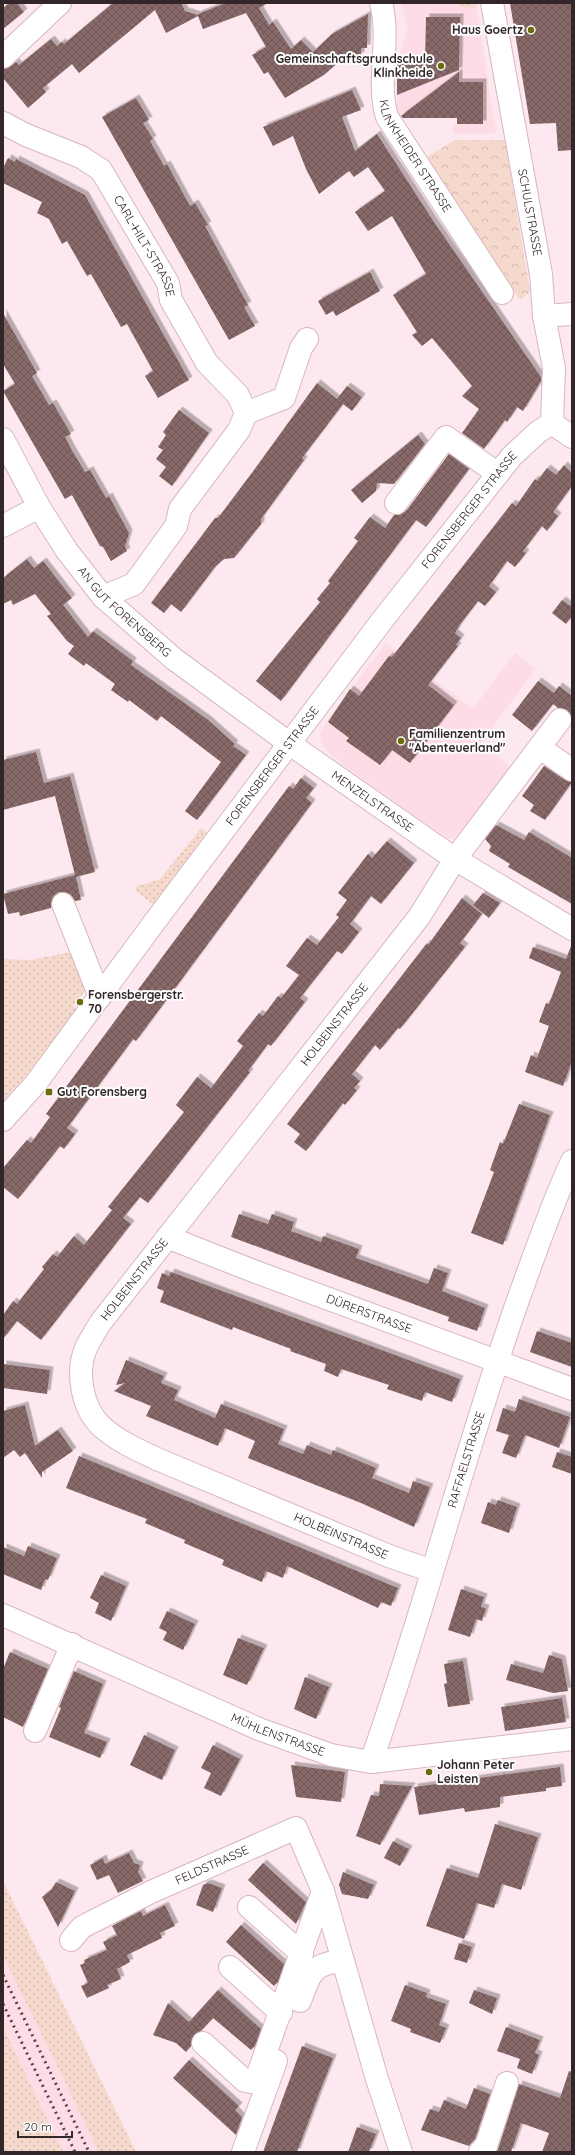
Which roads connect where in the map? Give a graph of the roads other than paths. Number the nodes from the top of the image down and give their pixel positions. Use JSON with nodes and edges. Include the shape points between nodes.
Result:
{"nodes":[{"id":1,"x":60,"y":3,"type":"edge"},
{"id":2,"x":381,"y":3,"type":"edge"},
{"id":3,"x":492,"y":3,"type":"edge"},
{"id":4,"x":3,"y":57,"type":"edge"},
{"id":5,"x":3,"y":122,"type":"edge"},
{"id":6,"x":502,"y":293,"type":"dead end"},
{"id":7,"x":572,"y":314,"type":"edge"},
{"id":8,"x":544,"y":316,"type":"junction"},
{"id":9,"x":307,"y":339,"type":"dead end"},
{"id":10,"x":246,"y":413,"type":"junction"},
{"id":11,"x":552,"y":423,"type":"junction"},
{"id":12,"x":572,"y":437,"type":"edge"},
{"id":13,"x":3,"y":439,"type":"edge"},
{"id":14,"x":498,"y":474,"type":"junction"},
{"id":15,"x":396,"y":503,"type":"dead end"},
{"id":16,"x":39,"y":507,"type":"junction"},
{"id":17,"x":3,"y":526,"type":"edge"},
{"id":18,"x":103,"y":598,"type":"junction"},
{"id":19,"x":560,"y":720,"type":"dead end"},
{"id":20,"x":290,"y":744,"type":"junction"},
{"id":21,"x":540,"y":748,"type":"junction"},
{"id":22,"x":572,"y":770,"type":"edge"},
{"id":23,"x":455,"y":859,"type":"junction"},
{"id":24,"x":63,"y":904,"type":"dead end"},
{"id":25,"x":572,"y":929,"type":"edge"},
{"id":26,"x":100,"y":997,"type":"junction"},
{"id":27,"x":3,"y":1120,"type":"edge"},
{"id":28,"x":572,"y":1161,"type":"edge"},
{"id":29,"x":167,"y":1236,"type":"junction"},
{"id":30,"x":497,"y":1361,"type":"junction"},
{"id":31,"x":572,"y":1389,"type":"edge"},
{"id":32,"x":432,"y":1571,"type":"junction"},
{"id":33,"x":3,"y":1614,"type":"edge"},
{"id":34,"x":72,"y":1644,"type":"junction"},
{"id":35,"x":35,"y":1731,"type":"dead end"},
{"id":36,"x":572,"y":1740,"type":"edge"},
{"id":37,"x":371,"y":1762,"type":"junction"},
{"id":38,"x":323,"y":1891,"type":"junction"},
{"id":39,"x":249,"y":1907,"type":"dead end"},
{"id":40,"x":71,"y":1940,"type":"dead end"},
{"id":41,"x":302,"y":1954,"type":"junction"},
{"id":42,"x":342,"y":1961,"type":"junction"},
{"id":43,"x":230,"y":1967,"type":"dead end"},
{"id":44,"x":281,"y":2013,"type":"junction"},
{"id":45,"x":203,"y":2043,"type":"dead end"},
{"id":46,"x":507,"y":2083,"type":"dead end"},
{"id":47,"x":243,"y":2152,"type":"edge"},
{"id":48,"x":401,"y":2152,"type":"edge"},
{"id":49,"x":480,"y":2152,"type":"edge"}],
"edges":[{"from":1,"to":4,"type":"street"},
{"from":2,"to":6,"type":"street","name":"KLINKHEIDER STRASSE","via":[[385,20],[382,100],[388,117]]},
{"from":3,"to":8,"type":"street","name":"SCHULSTRASSE","via":[[541,274]]},
{"from":5,"to":10,"type":"street","name":"CARL-HILT-STRASSE","via":[[26,135],[81,157],[101,170],[168,283],[171,300],[207,363],[238,396]]},
{"from":7,"to":8,"type":"street"},
{"from":8,"to":11,"type":"street","name":"SCHULSTRASSE","via":[[554,368]]},
{"from":9,"to":10,"type":"street","via":[[301,348],[284,398]]},
{"from":10,"to":18,"type":"street","via":[[239,430],[180,509],[176,526],[134,584]]},
{"from":11,"to":12,"type":"street"},
{"from":11,"to":14,"type":"street","name":"FORENSBERGER STRASSE","via":[[522,446]]},
{"from":13,"to":16,"type":"street","name":"AN GUT FORENSBERG"},
{"from":14,"to":15,"type":"street","via":[[446,437]]},
{"from":14,"to":20,"type":"street","name":"FORENSBERGER STRASSE","via":[[384,618]]},
{"from":16,"to":17,"type":"street"},
{"from":16,"to":18,"type":"street","name":"AN GUT FORENSBERG"},
{"from":18,"to":20,"type":"street","name":"AN GUT FORENSBERG","via":[[174,659]]},
{"from":19,"to":21,"type":"street"},
{"from":20,"to":23,"type":"street","name":"MENZELSTRASSE"},
{"from":20,"to":26,"type":"street","name":"FORENSBERGER STRASSE"},
{"from":21,"to":22,"type":"street"},
{"from":21,"to":23,"type":"street"},
{"from":23,"to":25,"type":"street","name":"MENZELSTRASSE"},
{"from":23,"to":29,"type":"street","name":"HOLBEINSTRASSE","via":[[419,917]]},
{"from":24,"to":26,"type":"street"},
{"from":26,"to":27,"type":"street","name":"FORENSBERGER STRASSE","via":[[36,1083]]},
{"from":28,"to":30,"type":"street","name":"RAFFAELSTRASSE","via":[[554,1198]]},
{"from":29,"to":30,"type":"street","name":"DÜRERSTRASSE","via":[[256,1272]]},
{"from":29,"to":32,"type":"street","name":"HOLBEINSTRASSE","via":[[101,1322],[86,1347],[82,1365],[83,1389],[88,1408],[101,1426],[120,1440],[157,1460],[389,1556]]},
{"from":30,"to":31,"type":"street","name":"DÜRERSTRASSE"},
{"from":30,"to":32,"type":"street","name":"RAFFAELSTRASSE"},
{"from":32,"to":37,"type":"street","name":"RAFFAELSTRASSE","via":[[403,1670]]},
{"from":33,"to":34,"type":"street","name":"MÜHLENSTRASSE"},
{"from":34,"to":35,"type":"street"},
{"from":34,"to":37,"type":"street","name":"MÜHLENSTRASSE","via":[[259,1729],[331,1755]]},
{"from":36,"to":37,"type":"street","name":"MÜHLENSTRASSE"},
{"from":38,"to":40,"type":"street","name":"FELDSTRASSE","via":[[296,1828],[151,1892],[82,1927]]},
{"from":38,"to":41,"type":"street"},
{"from":38,"to":42,"type":"street","name":"FELDSTRASSE"},
{"from":39,"to":41,"type":"street"},
{"from":41,"to":44,"type":"street"},
{"from":42,"to":47,"type":"street","via":[[325,1962],[312,1972]]},
{"from":42,"to":48,"type":"street","name":"FELDSTRASSE"},
{"from":43,"to":44,"type":"street"},
{"from":44,"to":45,"type":"street","via":[[258,2074],[251,2082],[245,2081]]},
{"from":46,"to":49,"type":"street","via":[[486,2146]]}]}
